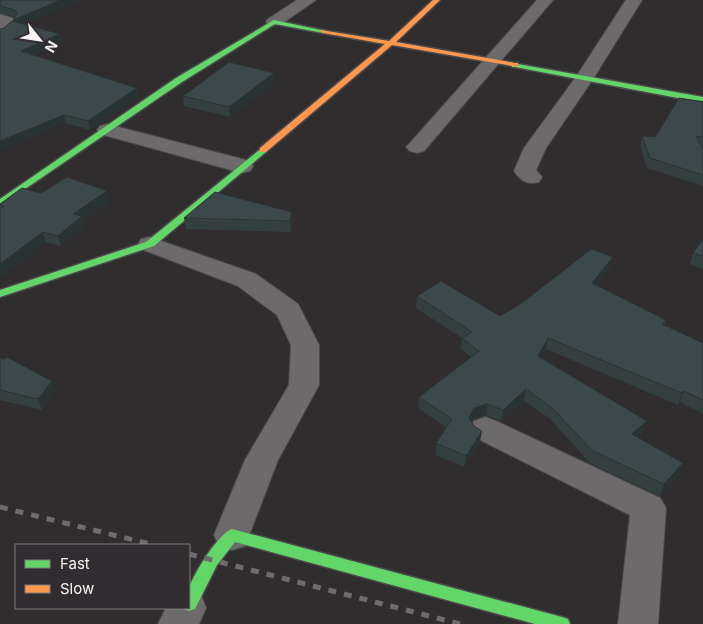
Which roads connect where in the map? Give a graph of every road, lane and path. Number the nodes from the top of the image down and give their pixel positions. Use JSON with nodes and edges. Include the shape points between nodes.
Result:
{"nodes":[{"id":1,"x":308,"y":0,"type":"edge"},
{"id":2,"x":437,"y":0,"type":"edge"},
{"id":3,"x":545,"y":0,"type":"edge"},
{"id":4,"x":634,"y":0,"type":"edge"},
{"id":5,"x":0,"y":20,"type":"edge"},
{"id":6,"x":274,"y":22,"type":"junction"},
{"id":7,"x":0,"y":30,"type":"edge"},
{"id":8,"x":392,"y":42,"type":"junction"},
{"id":9,"x":491,"y":60,"type":"junction"},
{"id":10,"x":584,"y":78,"type":"junction"},
{"id":11,"x":703,"y":99,"type":"edge"},
{"id":12,"x":107,"y":130,"type":"junction"},
{"id":13,"x":417,"y":147,"type":"dead end"},
{"id":14,"x":242,"y":166,"type":"junction"},
{"id":15,"x":531,"y":177,"type":"dead end"},
{"id":16,"x":0,"y":203,"type":"edge"},
{"id":17,"x":150,"y":244,"type":"junction"},
{"id":18,"x":0,"y":294,"type":"edge"},
{"id":19,"x":485,"y":428,"type":"dead end"},
{"id":20,"x":232,"y":535,"type":"junction"},
{"id":21,"x":190,"y":602,"type":"edge"},
{"id":22,"x":186,"y":609,"type":"edge"},
{"id":23,"x":178,"y":624,"type":"edge"},
{"id":24,"x":562,"y":624,"type":"edge"},
{"id":25,"x":638,"y":624,"type":"edge"}],
"edges":[{"from":1,"to":6,"type":"street"},
{"from":2,"to":8,"type":"street"},
{"from":3,"to":9,"type":"street"},
{"from":4,"to":10,"type":"street"},
{"from":5,"to":7,"type":"street","via":[[9,22]]},
{"from":6,"to":8,"type":"street"},
{"from":6,"to":12,"type":"street","via":[[179,80]]},
{"from":8,"to":9,"type":"street"},
{"from":8,"to":14,"type":"street"},
{"from":9,"to":10,"type":"street"},
{"from":9,"to":13,"type":"street"},
{"from":10,"to":11,"type":"street"},
{"from":10,"to":15,"type":"street","via":[[535,148],[525,171]]},
{"from":12,"to":14,"type":"street"},
{"from":12,"to":16,"type":"street"},
{"from":14,"to":17,"type":"street"},
{"from":17,"to":18,"type":"street"},
{"from":17,"to":20,"type":"street","via":[[247,280],[288,310],[305,345],[304,385],[262,460]]},
{"from":19,"to":25,"type":"street","via":[[648,508]]},
{"from":20,"to":21,"type":"street","via":[[212,560]]},
{"from":20,"to":24,"type":"street"},
{"from":22,"to":23,"type":"street"}]}
